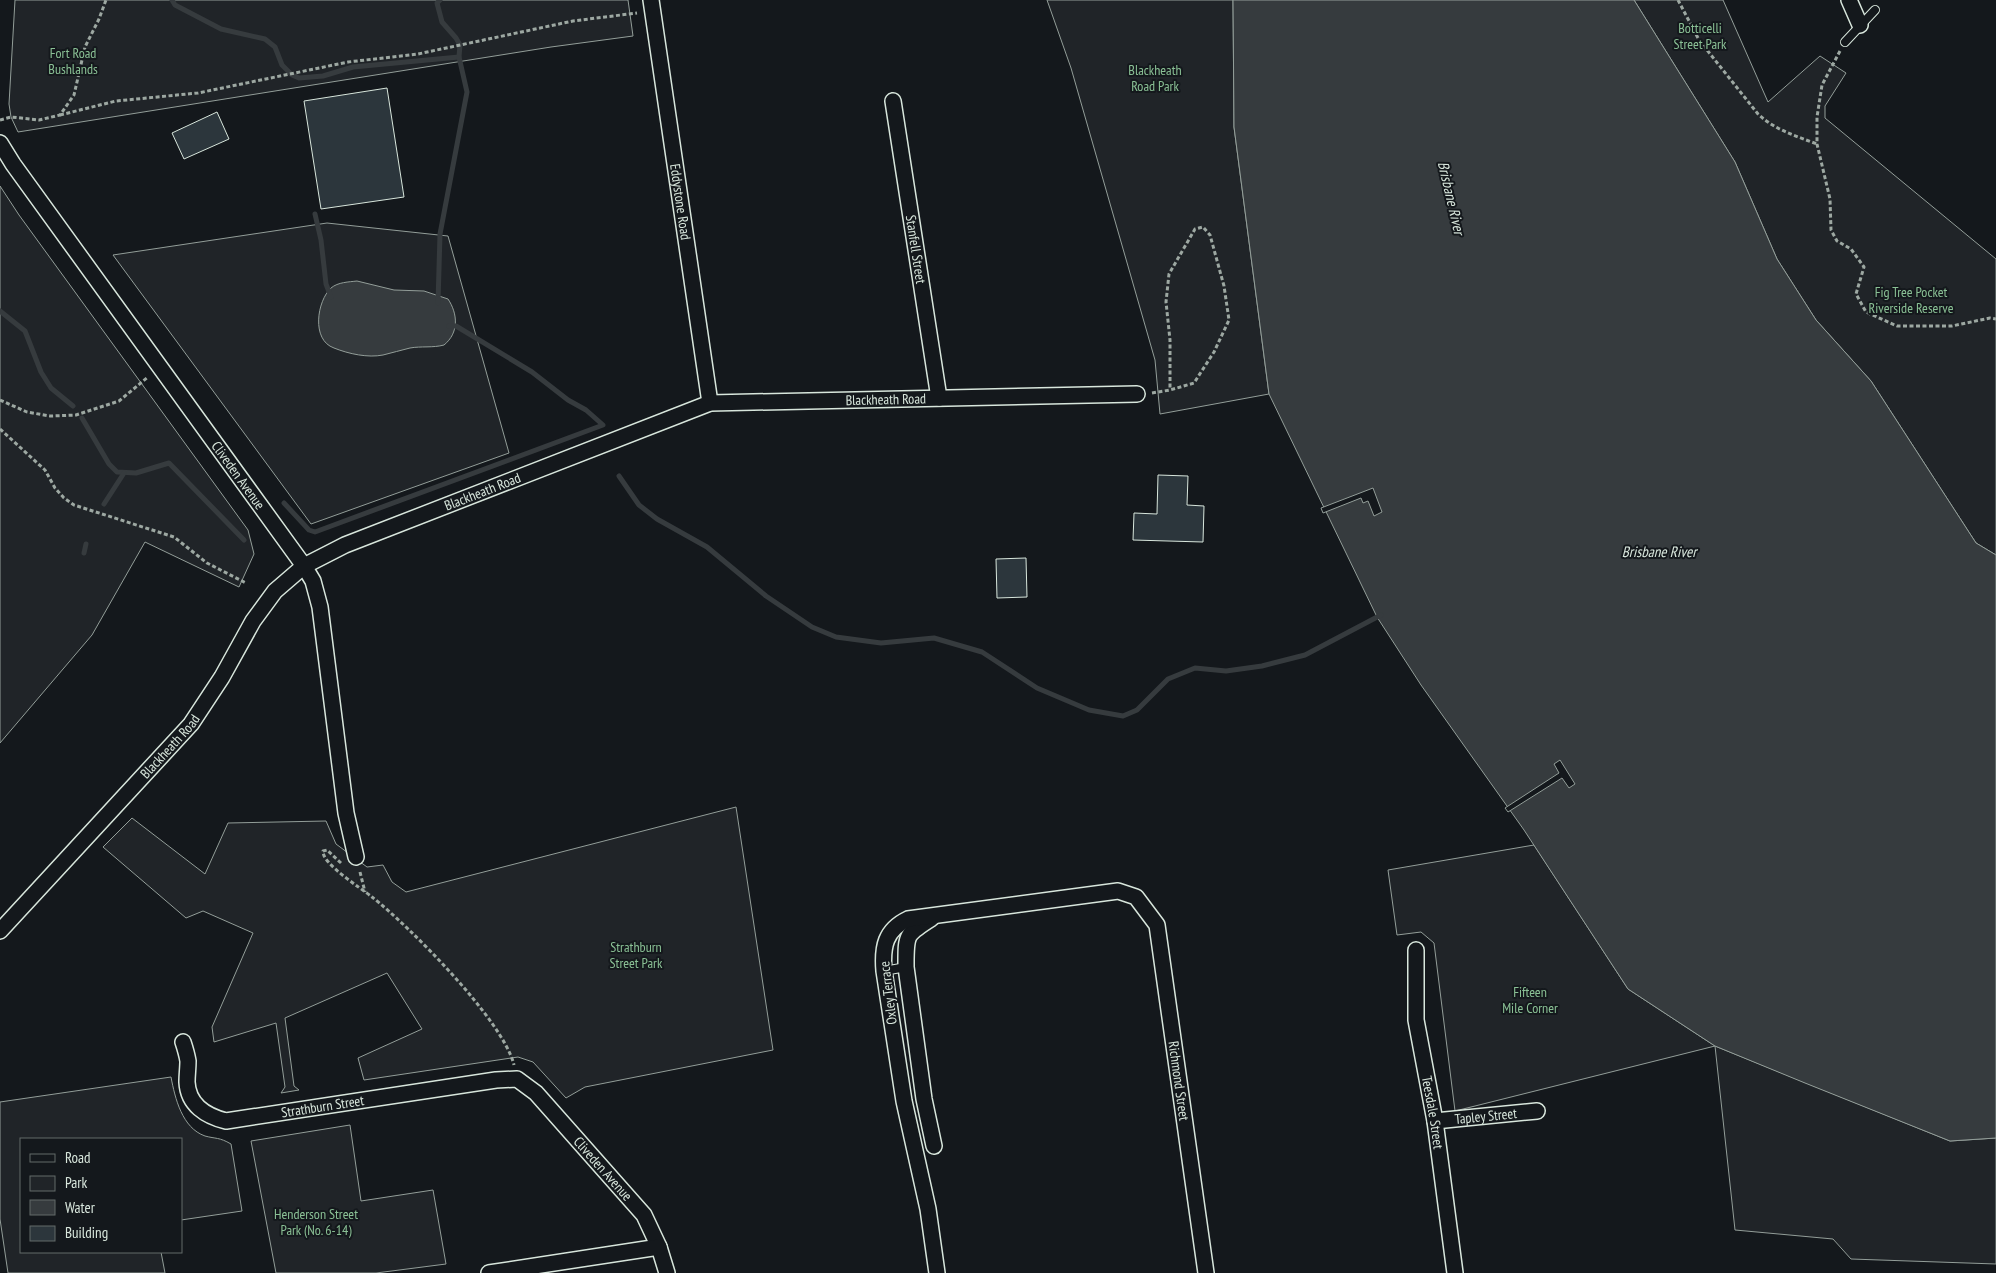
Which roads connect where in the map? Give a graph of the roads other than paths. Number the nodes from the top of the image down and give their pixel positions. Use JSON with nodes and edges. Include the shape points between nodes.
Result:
{"nodes":[{"id":1,"x":1849,"y":0,"type":"edge"},
{"id":2,"x":652,"y":6,"type":"edge"},
{"id":3,"x":1875,"y":10,"type":"dead end"},
{"id":4,"x":1860,"y":25,"type":"junction"},
{"id":5,"x":1845,"y":42,"type":"road end"},
{"id":6,"x":893,"y":101,"type":"dead end"},
{"id":7,"x":0,"y":143,"type":"edge"},
{"id":8,"x":1137,"y":394,"type":"road end"},
{"id":9,"x":939,"y":398,"type":"junction"},
{"id":10,"x":710,"y":403,"type":"junction"},
{"id":11,"x":304,"y":566,"type":"junction"},
{"id":12,"x":356,"y":857,"type":"road end"},
{"id":13,"x":1136,"y":897,"type":"joint"},
{"id":14,"x":933,"y":917,"type":"junction"},
{"id":15,"x":0,"y":931,"type":"edge"},
{"id":16,"x":1416,"y":950,"type":"dead end"},
{"id":17,"x":906,"y":967,"type":"junction"},
{"id":18,"x":884,"y":971,"type":"junction"},
{"id":19,"x":184,"y":1042,"type":"dead end"},
{"id":20,"x":517,"y":1079,"type":"joint"},
{"id":21,"x":924,"y":1099,"type":"junction"},
{"id":22,"x":904,"y":1101,"type":"junction"},
{"id":23,"x":1537,"y":1111,"type":"dead end"},
{"id":24,"x":1435,"y":1121,"type":"junction"},
{"id":25,"x":934,"y":1146,"type":"dead end"},
{"id":26,"x":659,"y":1246,"type":"junction"},
{"id":27,"x":489,"y":1273,"type":"edge"},
{"id":28,"x":667,"y":1273,"type":"edge"},
{"id":29,"x":937,"y":1273,"type":"edge"},
{"id":30,"x":1206,"y":1273,"type":"edge"},
{"id":31,"x":1455,"y":1273,"type":"edge"}],
"edges":[{"from":1,"to":4,"type":"street"},
{"from":2,"to":10,"type":"street","name":"Eddystone Road"},
{"from":3,"to":4,"type":"lane"},
{"from":4,"to":5,"type":"lane"},
{"from":6,"to":9,"type":"street","name":"Stanfell Street"},
{"from":7,"to":11,"type":"street","name":"Cliveden Avenue"},
{"from":8,"to":9,"type":"street","name":"Blackheath Road"},
{"from":9,"to":10,"type":"street","name":"Blackheath Road"},
{"from":10,"to":11,"type":"street","name":"Blackheath Road","via":[[345,545]]},
{"from":11,"to":12,"type":"street","name":"Cliveden Avenue","via":[[320,607],[346,813]]},
{"from":11,"to":15,"type":"street","name":"Blackheath Road","via":[[275,591],[253,621],[191,724]]},
{"from":13,"to":14,"type":"street","name":"Oxley Terrace","via":[[1118,891]]},
{"from":13,"to":30,"type":"street","name":"Richmond Street","via":[[1157,925]]},
{"from":14,"to":17,"type":"street","name":"Oxley Terrace","via":[[910,932],[906,944]]},
{"from":14,"to":18,"type":"street","name":"Oxley Terrace","via":[[908,919],[895,926],[886,944]]},
{"from":16,"to":24,"type":"street","name":"Teesdale Street","via":[[1416,1020]]},
{"from":17,"to":18,"type":"lane"},
{"from":17,"to":21,"type":"street","name":"Oxley Terrace"},
{"from":18,"to":22,"type":"street","name":"Oxley Terrace"},
{"from":19,"to":20,"type":"street","name":"Strathburn Street","via":[[188,1061],[187,1084],[192,1100],[201,1112],[226,1121]]},
{"from":20,"to":26,"type":"street","name":"Cliveden Avenue","via":[[536,1093],[644,1215]]},
{"from":21,"to":22,"type":"street"},
{"from":21,"to":25,"type":"street","name":"Oxley Terrace"},
{"from":22,"to":29,"type":"street","name":"Oxley Terrace","via":[[928,1209]]},
{"from":23,"to":24,"type":"street","name":"Tapley Street"},
{"from":24,"to":31,"type":"street","name":"Teesdale Street"},
{"from":26,"to":27,"type":"street"},
{"from":26,"to":28,"type":"street","name":"Cliveden Avenue"}]}
